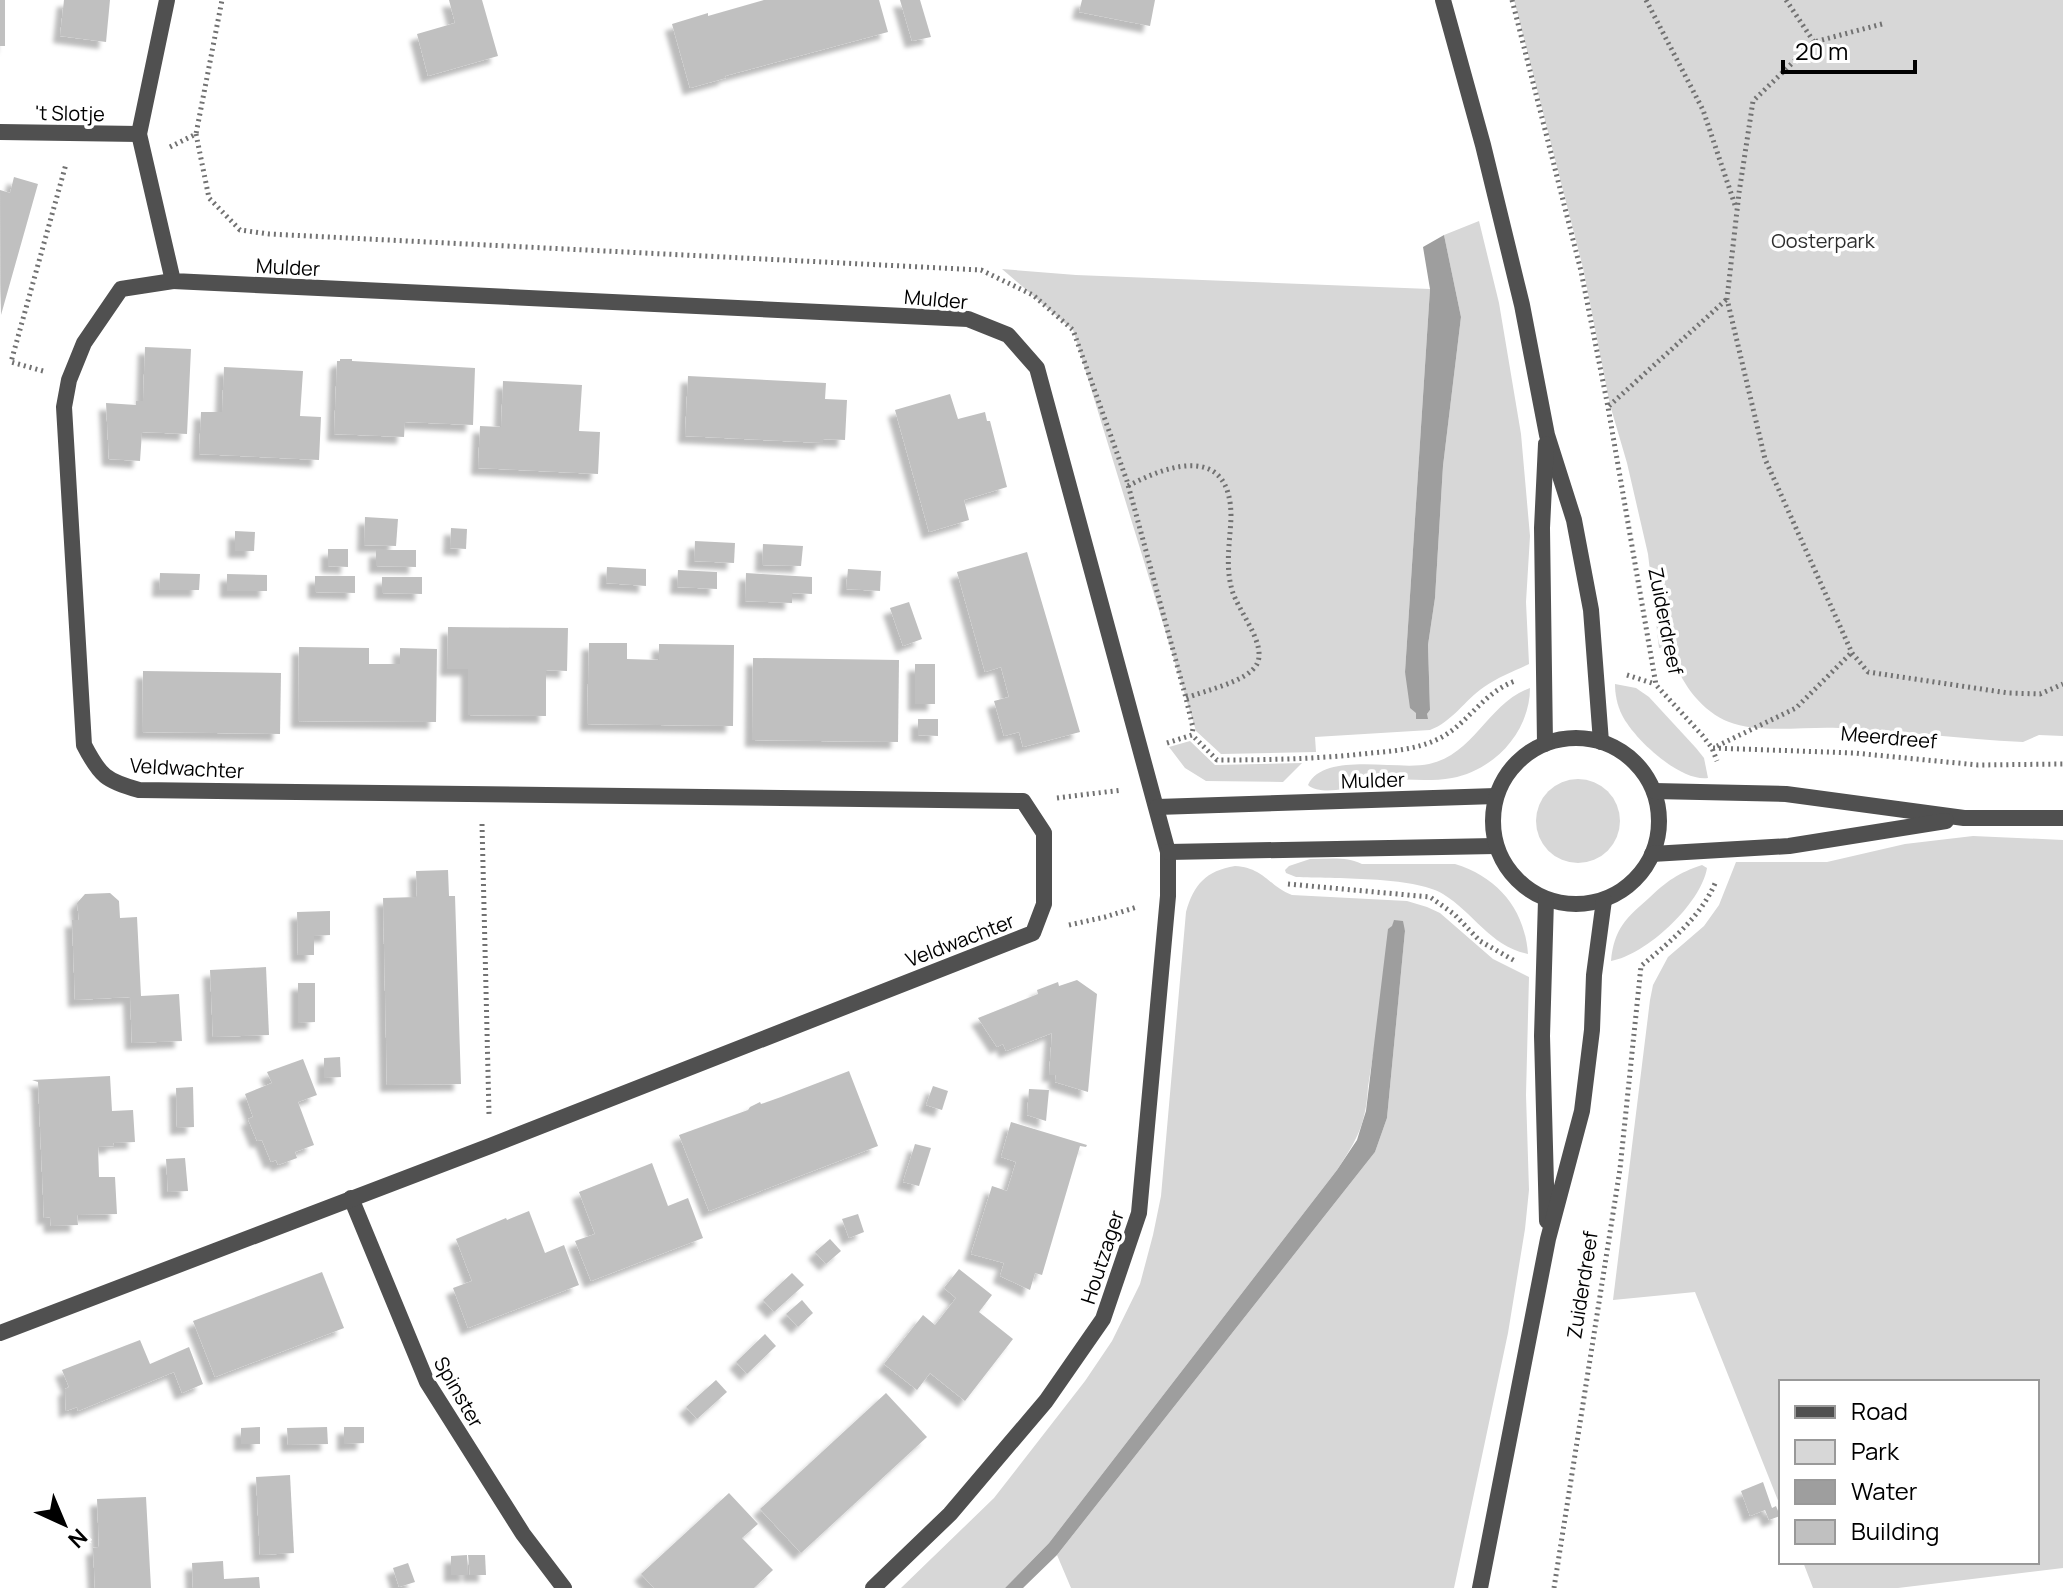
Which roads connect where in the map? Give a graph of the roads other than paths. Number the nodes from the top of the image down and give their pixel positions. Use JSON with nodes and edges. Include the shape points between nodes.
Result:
{"nodes":[{"id":1,"x":167,"y":0,"type":"edge"},
{"id":2,"x":1443,"y":0,"type":"edge"},
{"id":3,"x":0,"y":132,"type":"edge"},
{"id":4,"x":139,"y":134,"type":"junction"},
{"id":5,"x":173,"y":281,"type":"junction"},
{"id":6,"x":1547,"y":435,"type":"junction"},
{"id":7,"x":1601,"y":742,"type":"junction"},
{"id":8,"x":1545,"y":744,"type":"junction"},
{"id":9,"x":1654,"y":791,"type":"junction"},
{"id":10,"x":1496,"y":796,"type":"junction"},
{"id":11,"x":1157,"y":807,"type":"junction"},
{"id":12,"x":1964,"y":818,"type":"junction"},
{"id":13,"x":2063,"y":818,"type":"edge"},
{"id":14,"x":1495,"y":846,"type":"junction"},
{"id":15,"x":1168,"y":852,"type":"junction"},
{"id":16,"x":1652,"y":854,"type":"junction"},
{"id":17,"x":1546,"y":900,"type":"junction"},
{"id":18,"x":1604,"y":900,"type":"junction"},
{"id":19,"x":351,"y":1198,"type":"junction"},
{"id":20,"x":1548,"y":1239,"type":"junction"},
{"id":21,"x":0,"y":1333,"type":"edge"},
{"id":22,"x":564,"y":1588,"type":"edge"},
{"id":23,"x":873,"y":1588,"type":"edge"},
{"id":24,"x":1480,"y":1588,"type":"edge"}],
"edges":[{"from":1,"to":4,"type":"street"},
{"from":2,"to":6,"type":"street","via":[[1522,305]]},
{"from":3,"to":4,"type":"street","name":"'t Slotje"},
{"from":4,"to":5,"type":"street"},
{"from":5,"to":11,"type":"street","name":"Mulder","via":[[968,319],[1008,335],[1037,368]]},
{"from":5,"to":19,"type":"street","name":"Veldwachter","via":[[121,289],[84,343],[64,407],[84,745],[95,766],[114,783],[139,790],[1023,801],[1044,833],[1044,904],[1033,933]]},
{"from":6,"to":7,"type":"street","via":[[1574,520],[1591,610]]},
{"from":6,"to":8,"type":"street","via":[[1542,528]]},
{"from":7,"to":8,"type":"street","via":[[1582,738]]},
{"from":7,"to":9,"type":"street","via":[[1641,769]]},
{"from":8,"to":10,"type":"street","via":[[1523,757]]},
{"from":9,"to":12,"type":"street","via":[[1786,794]]},
{"from":9,"to":16,"type":"street","via":[[1659,834]]},
{"from":10,"to":11,"type":"street","name":"Mulder"},
{"from":10,"to":14,"type":"street"},
{"from":11,"to":15,"type":"street","name":"Houtzager"},
{"from":12,"to":13,"type":"street"},
{"from":12,"to":16,"type":"street","via":[[1789,846]]},
{"from":14,"to":15,"type":"street"},
{"from":14,"to":17,"type":"street","via":[[1524,888]]},
{"from":15,"to":23,"type":"street","name":"Houtzager","via":[[1139,1213],[1103,1319],[1046,1401],[950,1514]]},
{"from":16,"to":18,"type":"street","via":[[1633,882]]},
{"from":17,"to":18,"type":"street"},
{"from":17,"to":20,"type":"street","name":"Zuiderdreef","via":[[1542,1036]]},
{"from":18,"to":20,"type":"street","name":"Zuiderdreef","via":[[1582,1111]]},
{"from":19,"to":21,"type":"street","name":"Veldwachter"},
{"from":19,"to":22,"type":"street","name":"Spinster","via":[[427,1382],[523,1534]]},
{"from":20,"to":24,"type":"street","name":"Zuiderdreef"}]}
